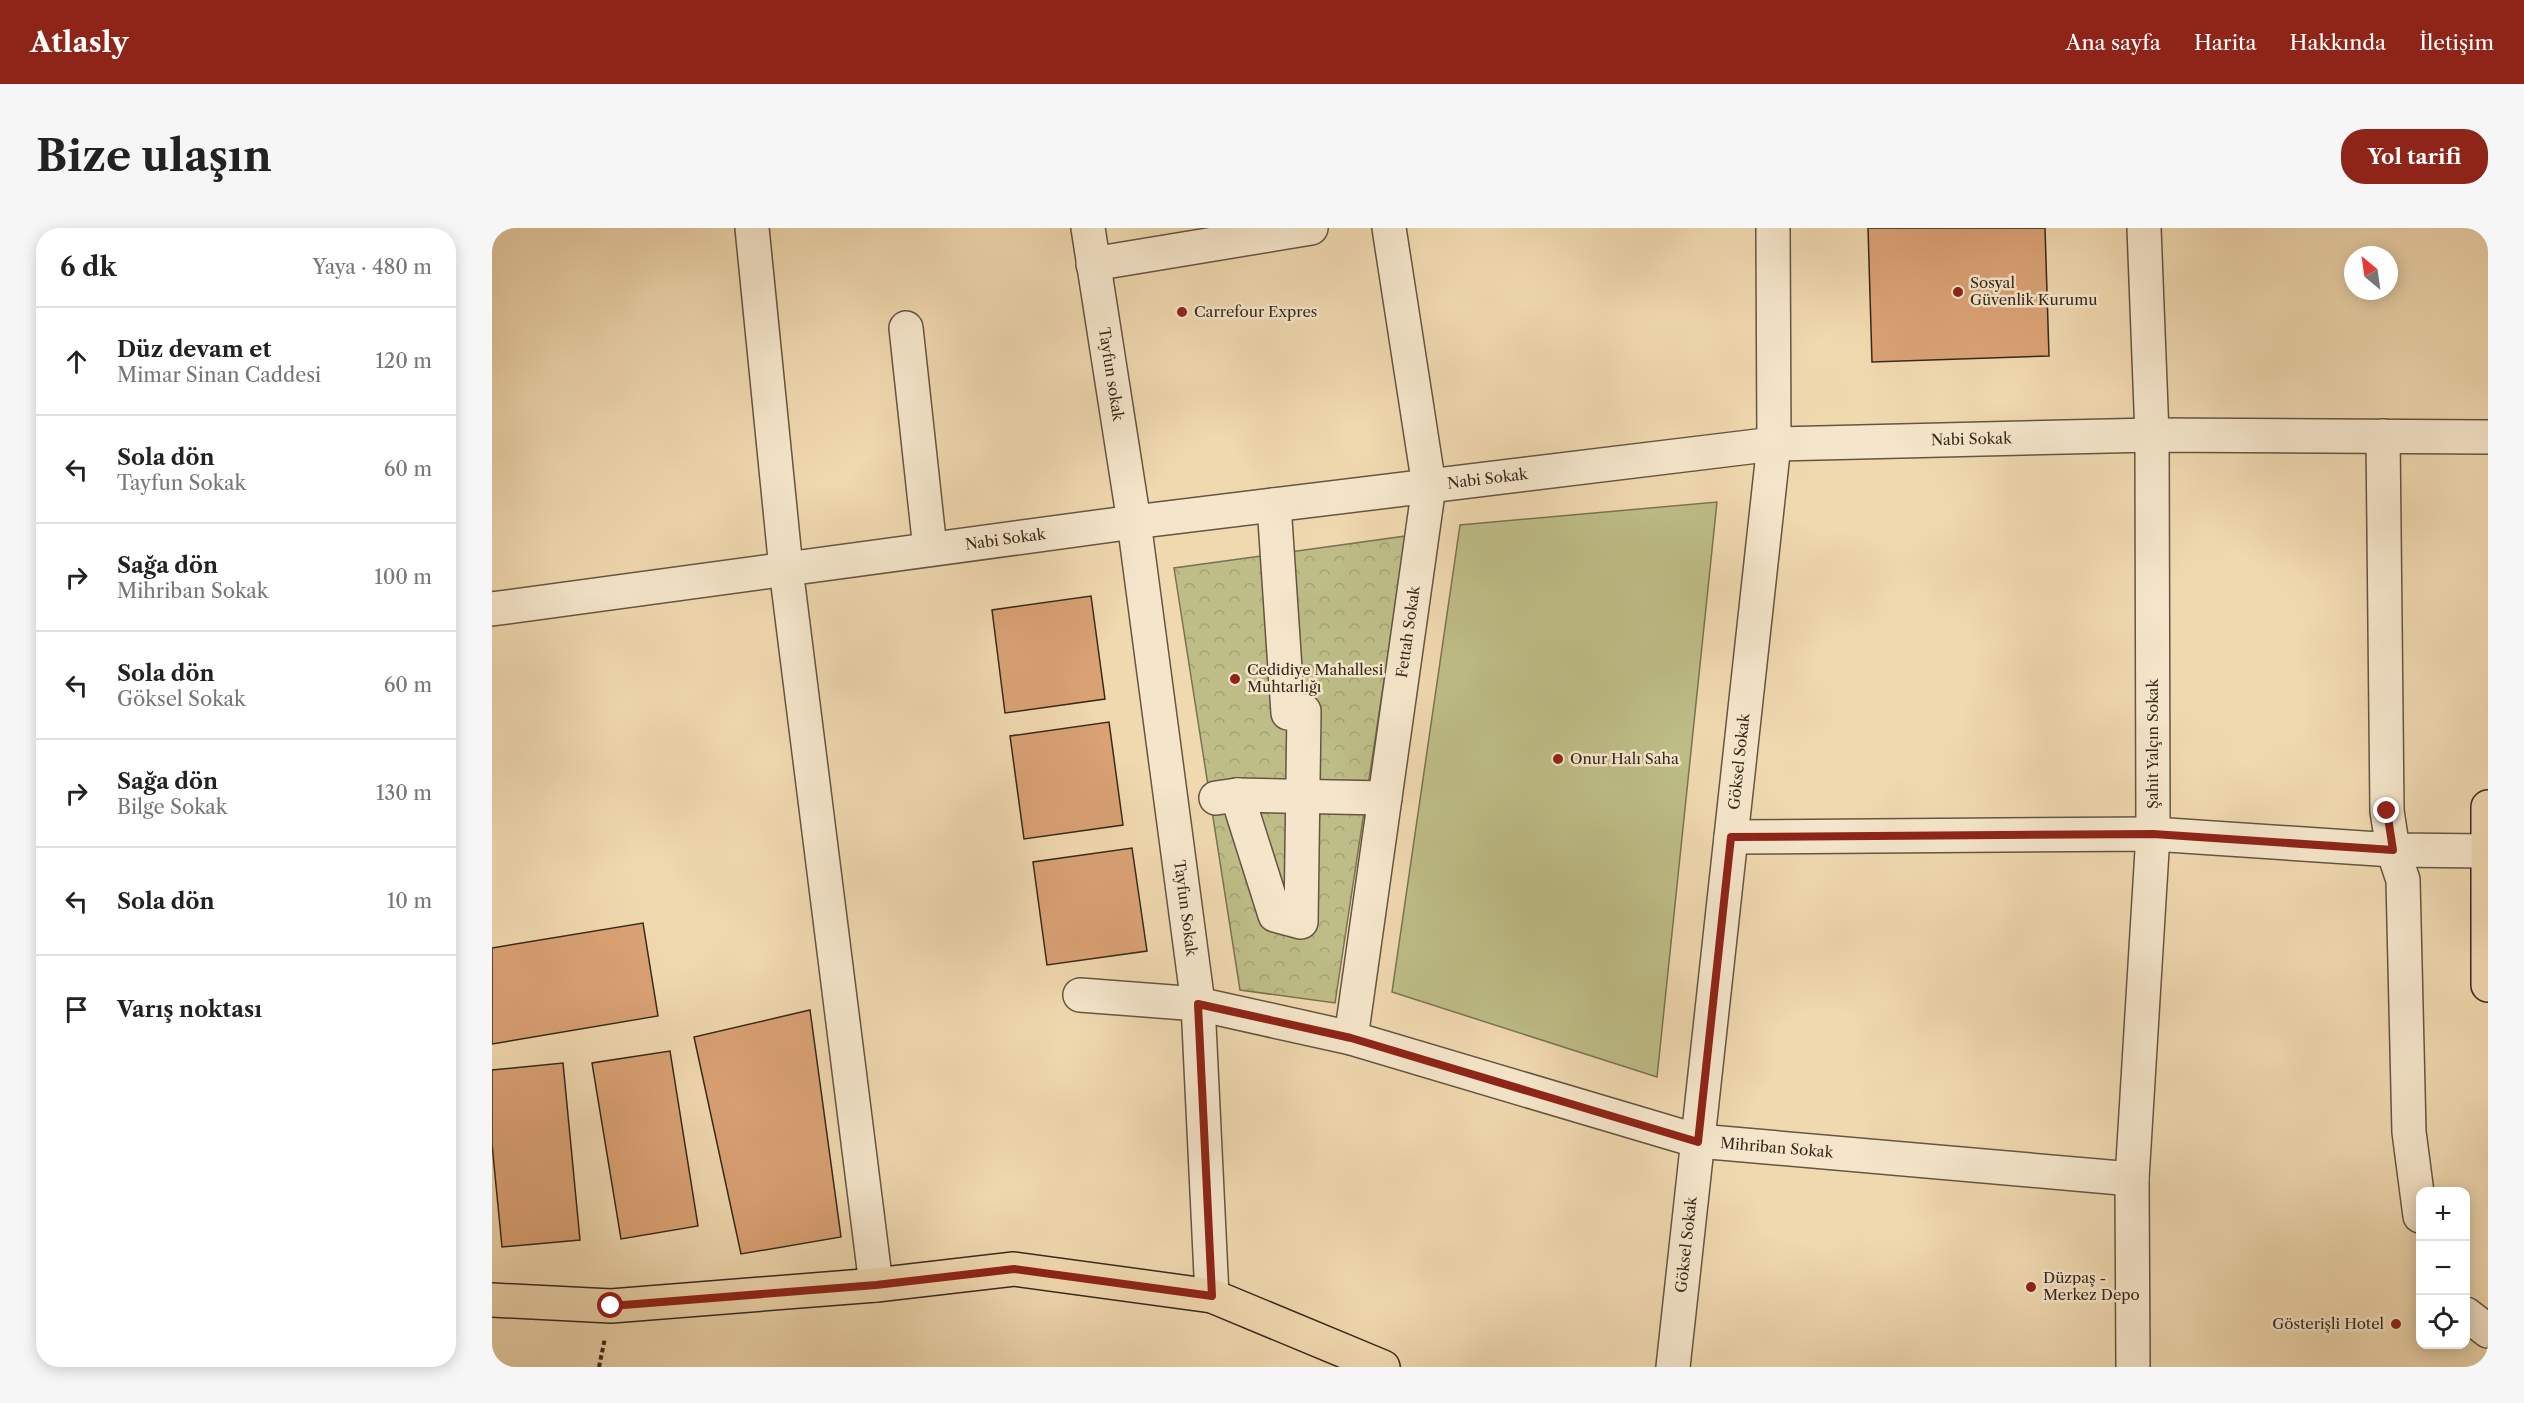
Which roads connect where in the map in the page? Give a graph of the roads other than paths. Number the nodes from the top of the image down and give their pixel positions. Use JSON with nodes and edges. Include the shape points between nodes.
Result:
{"nodes":[{"id":1,"x":752,"y":228,"type":"edge"},
{"id":2,"x":1088,"y":228,"type":"edge"},
{"id":3,"x":1311,"y":228,"type":"edge"},
{"id":4,"x":1389,"y":228,"type":"edge"},
{"id":5,"x":1773,"y":228,"type":"edge"},
{"id":6,"x":2144,"y":228,"type":"edge"},
{"id":7,"x":1094,"y":264,"type":"junction"},
{"id":8,"x":906,"y":328,"type":"dead end"},
{"id":9,"x":2152,"y":435,"type":"junction"},
{"id":10,"x":2383,"y":436,"type":"junction"},
{"id":11,"x":2488,"y":436,"type":"edge"},
{"id":12,"x":1774,"y":444,"type":"junction"},
{"id":13,"x":1429,"y":486,"type":"junction"},
{"id":14,"x":1274,"y":505,"type":"junction"},
{"id":15,"x":1134,"y":522,"type":"junction"},
{"id":16,"x":930,"y":549,"type":"junction"},
{"id":17,"x":786,"y":569,"type":"junction"},
{"id":18,"x":492,"y":609,"type":"edge"},
{"id":19,"x":1303,"y":795,"type":"junction"},
{"id":20,"x":1385,"y":798,"type":"junction"},
{"id":21,"x":2488,"y":807,"type":"edge"},
{"id":22,"x":2153,"y":834,"type":"junction"},
{"id":23,"x":1731,"y":837,"type":"junction"},
{"id":24,"x":2393,"y":850,"type":"junction"},
{"id":25,"x":2487,"y":851,"type":"edge"},
{"id":26,"x":2488,"y":985,"type":"edge"},
{"id":27,"x":1080,"y":995,"type":"dead end"},
{"id":28,"x":1198,"y":1004,"type":"junction"},
{"id":29,"x":1351,"y":1038,"type":"junction"},
{"id":30,"x":1698,"y":1142,"type":"junction"},
{"id":31,"x":2132,"y":1179,"type":"junction"},
{"id":32,"x":2417,"y":1187,"type":"edge"},
{"id":33,"x":876,"y":1285,"type":"junction"},
{"id":34,"x":1212,"y":1296,"type":"junction"},
{"id":35,"x":492,"y":1299,"type":"edge"},
{"id":36,"x":2470,"y":1317,"type":"edge"},
{"id":37,"x":2488,"y":1331,"type":"edge"},
{"id":38,"x":1383,"y":1367,"type":"edge"},
{"id":39,"x":1673,"y":1367,"type":"edge"},
{"id":40,"x":2133,"y":1367,"type":"edge"}],
"edges":[{"from":1,"to":17,"type":"street"},
{"from":2,"to":7,"type":"street","name":"Tayfun sokak"},
{"from":3,"to":7,"type":"street"},
{"from":4,"to":13,"type":"street","name":"Fettah Sokak"},
{"from":5,"to":12,"type":"street","name":"Göksel Sokak"},
{"from":6,"to":9,"type":"street","name":"Şahit Yalçın Sokak"},
{"from":7,"to":15,"type":"street","name":"Tayfun sokak"},
{"from":8,"to":16,"type":"street"},
{"from":9,"to":10,"type":"street","name":"Nabi Sokak"},
{"from":9,"to":12,"type":"street","name":"Nabi Sokak"},
{"from":9,"to":22,"type":"street","name":"Şahit Yalçın Sokak"},
{"from":10,"to":11,"type":"street","name":"Nabi Sokak"},
{"from":10,"to":24,"type":"street","via":[[2387,811]]},
{"from":12,"to":13,"type":"street","name":"Nabi Sokak"},
{"from":12,"to":23,"type":"street","name":"Göksel Sokak"},
{"from":13,"to":14,"type":"street","name":"Nabi Sokak"},
{"from":13,"to":20,"type":"street","name":"Fettah Sokak"},
{"from":14,"to":15,"type":"street","name":"Nabi Sokak"},
{"from":14,"to":19,"type":"street","via":[[1288,713],[1304,711]]},
{"from":15,"to":16,"type":"street","name":"Nabi Sokak"},
{"from":15,"to":28,"type":"street","name":"Tayfun Sokak"},
{"from":16,"to":17,"type":"street","name":"Nabi Sokak"},
{"from":17,"to":18,"type":"street","name":"Nabi Sokak"},
{"from":17,"to":33,"type":"street"},
{"from":19,"to":19,"type":"street","via":[[1301,922],[1275,915],[1226,797]]},
{"from":19,"to":20,"type":"street"},
{"from":20,"to":29,"type":"street","name":"Fettah Sokak"},
{"from":21,"to":25,"type":"main road"},
{"from":22,"to":23,"type":"street"},
{"from":22,"to":24,"type":"street"},
{"from":22,"to":31,"type":"street","name":"Şahit Yalçın Sokak"},
{"from":23,"to":30,"type":"street","name":"Göksel Sokak"},
{"from":24,"to":25,"type":"street"},
{"from":24,"to":32,"type":"street","via":[[2403,880],[2409,1132]]},
{"from":25,"to":26,"type":"main road"},
{"from":27,"to":28,"type":"street","name":"Mihriban Sokak"},
{"from":28,"to":29,"type":"street","name":"Mihriban Sokak"},
{"from":28,"to":34,"type":"street","name":"Tayfun Sokak"},
{"from":29,"to":30,"type":"street","name":"Mihriban Sokak"},
{"from":30,"to":31,"type":"street","name":"Mihriban Sokak"},
{"from":30,"to":39,"type":"street","name":"Göksel Sokak"},
{"from":31,"to":40,"type":"street","name":"Şahit Yalçın Sokak"},
{"from":33,"to":34,"type":"main road","via":[[1014,1269]]},
{"from":33,"to":35,"type":"main road","via":[[611,1306]]},
{"from":34,"to":38,"type":"main road"},
{"from":36,"to":37,"type":"street"}]}
